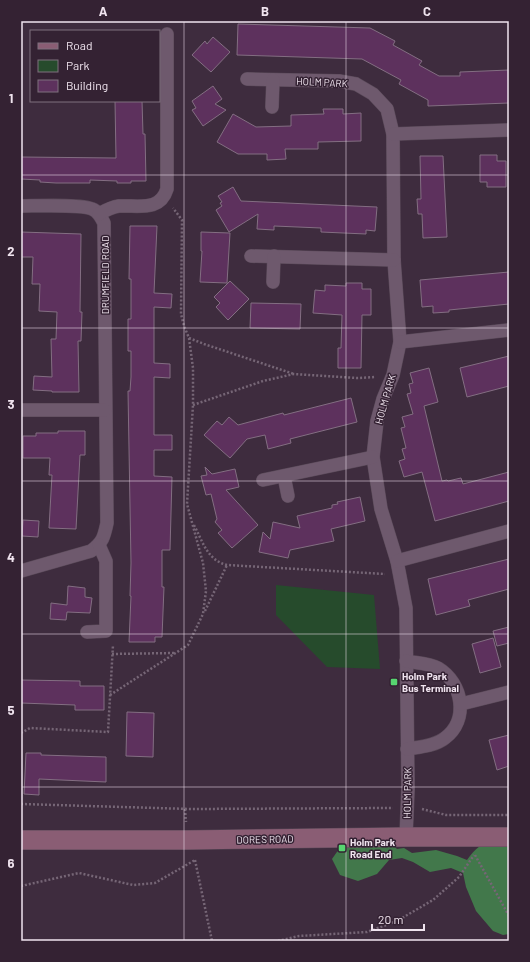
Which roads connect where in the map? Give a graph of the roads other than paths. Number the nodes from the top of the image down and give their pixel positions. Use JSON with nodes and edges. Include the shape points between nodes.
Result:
{"nodes":[{"id":1,"x":167,"y":34,"type":"dead end"},
{"id":2,"x":163,"y":65,"type":"edge"},
{"id":3,"x":247,"y":79,"type":"dead end"},
{"id":4,"x":273,"y":80,"type":"junction"},
{"id":5,"x":272,"y":107,"type":"dead end"},
{"id":6,"x":509,"y":130,"type":"edge"},
{"id":7,"x":393,"y":134,"type":"junction"},
{"id":8,"x":21,"y":206,"type":"edge"},
{"id":9,"x":99,"y":214,"type":"junction"},
{"id":10,"x":251,"y":256,"type":"dead end"},
{"id":11,"x":274,"y":256,"type":"junction"},
{"id":12,"x":394,"y":260,"type":"junction"},
{"id":13,"x":273,"y":282,"type":"dead end"},
{"id":14,"x":509,"y":330,"type":"edge"},
{"id":15,"x":400,"y":342,"type":"junction"},
{"id":16,"x":21,"y":410,"type":"edge"},
{"id":17,"x":105,"y":410,"type":"junction"},
{"id":18,"x":373,"y":457,"type":"junction"},
{"id":19,"x":284,"y":476,"type":"junction"},
{"id":20,"x":263,"y":480,"type":"dead end"},
{"id":21,"x":288,"y":496,"type":"dead end"},
{"id":22,"x":509,"y":531,"type":"edge"},
{"id":23,"x":99,"y":545,"type":"junction"},
{"id":24,"x":397,"y":561,"type":"junction"},
{"id":25,"x":21,"y":571,"type":"edge"},
{"id":26,"x":87,"y":632,"type":"dead end"},
{"id":27,"x":406,"y":661,"type":"junction"},
{"id":28,"x":509,"y":692,"type":"edge"},
{"id":29,"x":462,"y":704,"type":"junction"},
{"id":30,"x":407,"y":749,"type":"junction"},
{"id":31,"x":406,"y":837,"type":"junction"},
{"id":32,"x":509,"y":837,"type":"edge"},
{"id":33,"x":21,"y":840,"type":"edge"}],
"edges":[{"from":1,"to":2,"type":"street"},
{"from":2,"to":9,"type":"street","via":[[167,189],[164,197],[149,206],[118,206]]},
{"from":3,"to":4,"type":"street","name":"HOLM PARK"},
{"from":4,"to":5,"type":"street"},
{"from":4,"to":7,"type":"street","name":"HOLM PARK","via":[[339,81],[356,84],[373,94],[387,109]]},
{"from":6,"to":7,"type":"street"},
{"from":7,"to":12,"type":"street","name":"HOLM PARK"},
{"from":8,"to":9,"type":"street","via":[[92,208]]},
{"from":9,"to":17,"type":"street","name":"DRUMFIELD ROAD","via":[[105,232]]},
{"from":10,"to":11,"type":"street"},
{"from":11,"to":12,"type":"street"},
{"from":11,"to":13,"type":"street"},
{"from":12,"to":15,"type":"street","name":"HOLM PARK"},
{"from":14,"to":15,"type":"street"},
{"from":15,"to":18,"type":"street","name":"HOLM PARK","via":[[393,375],[377,421]]},
{"from":16,"to":17,"type":"street"},
{"from":17,"to":23,"type":"street","name":"DRUMFIELD ROAD","via":[[107,523]]},
{"from":18,"to":19,"type":"street"},
{"from":18,"to":24,"type":"street","name":"HOLM PARK","via":[[381,509]]},
{"from":19,"to":20,"type":"street"},
{"from":19,"to":21,"type":"street"},
{"from":22,"to":24,"type":"street"},
{"from":23,"to":25,"type":"street","via":[[91,551]]},
{"from":23,"to":26,"type":"street","via":[[106,561],[106,632]]},
{"from":24,"to":27,"type":"street","name":"HOLM PARK","via":[[406,608]]},
{"from":27,"to":29,"type":"street","via":[[438,668],[450,677]]},
{"from":27,"to":30,"type":"street","name":"HOLM PARK"},
{"from":28,"to":29,"type":"street"},
{"from":29,"to":30,"type":"street","via":[[456,726],[445,738],[434,744]]},
{"from":30,"to":31,"type":"street","name":"HOLM PARK"},
{"from":31,"to":32,"type":"main road","name":"DORES ROAD","via":[[476,846]]},
{"from":31,"to":33,"type":"main road","name":"DORES ROAD"}]}
